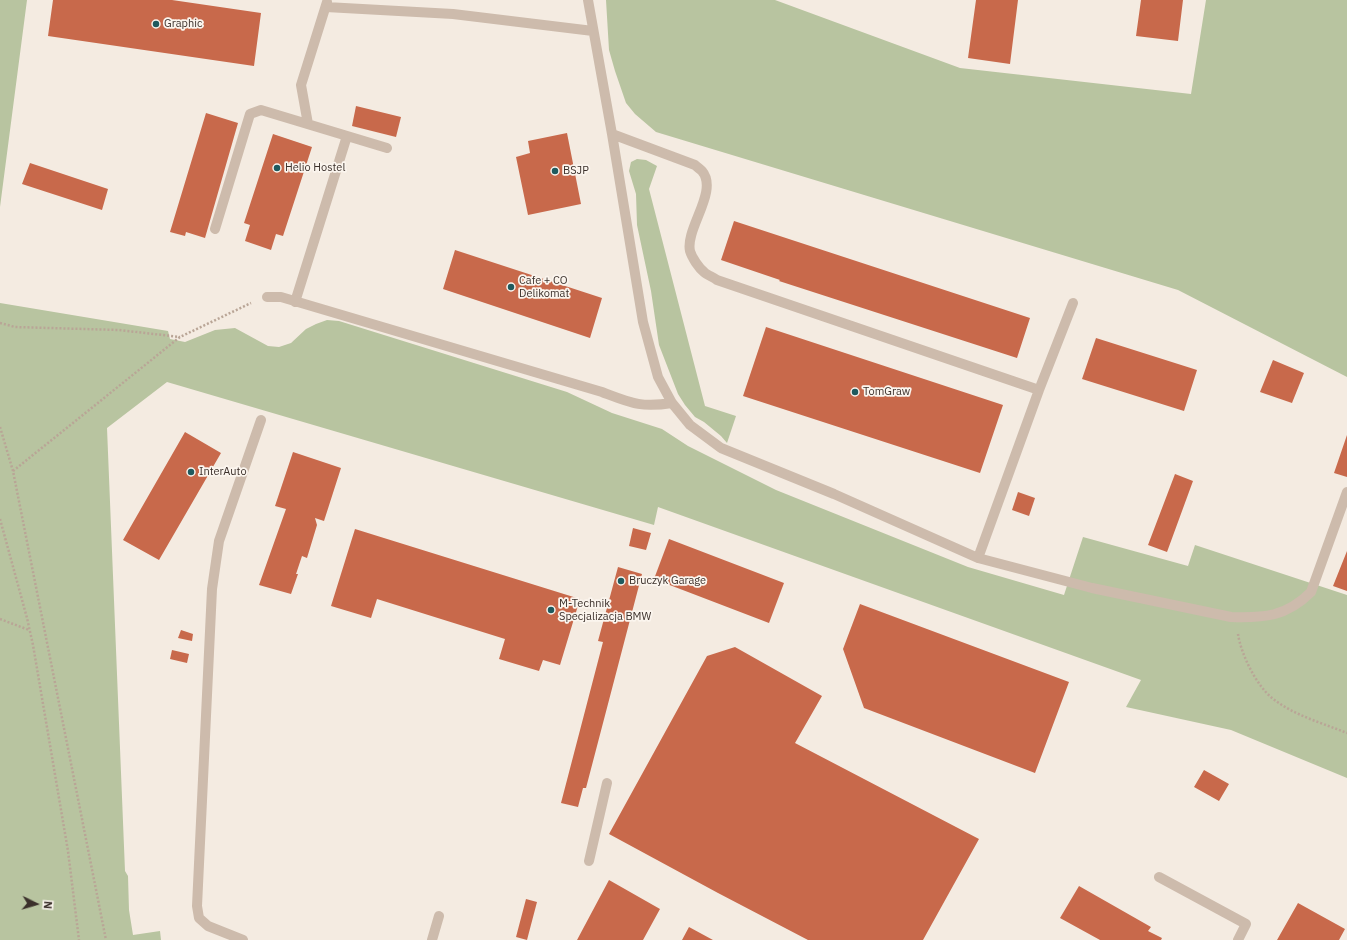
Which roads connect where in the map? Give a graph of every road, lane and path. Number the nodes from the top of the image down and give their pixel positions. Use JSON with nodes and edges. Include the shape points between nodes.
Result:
{"nodes":[{"id":1,"x":588,"y":0,"type":"edge"},
{"id":2,"x":327,"y":3,"type":"edge"},
{"id":3,"x":593,"y":31,"type":"junction"},
{"id":4,"x":308,"y":124,"type":"junction"},
{"id":5,"x":612,"y":134,"type":"junction"},
{"id":6,"x":347,"y":136,"type":"junction"},
{"id":7,"x":387,"y":148,"type":"dead end"},
{"id":8,"x":215,"y":229,"type":"dead end"},
{"id":9,"x":267,"y":297,"type":"joint"},
{"id":10,"x":295,"y":302,"type":"junction"},
{"id":11,"x":1073,"y":303,"type":"dead end"},
{"id":12,"x":0,"y":323,"type":"edge"},
{"id":13,"x":180,"y":337,"type":"junction"},
{"id":14,"x":1039,"y":390,"type":"junction"},
{"id":15,"x":672,"y":403,"type":"junction"},
{"id":16,"x":261,"y":420,"type":"dead end"},
{"id":17,"x":0,"y":428,"type":"edge"},
{"id":18,"x":13,"y":471,"type":"junction"},
{"id":19,"x":1347,"y":492,"type":"edge"},
{"id":20,"x":0,"y":519,"type":"edge"},
{"id":21,"x":978,"y":558,"type":"junction"},
{"id":22,"x":1231,"y":617,"type":"junction"},
{"id":23,"x":0,"y":619,"type":"edge"},
{"id":24,"x":29,"y":630,"type":"junction"},
{"id":25,"x":1347,"y":733,"type":"edge"},
{"id":26,"x":607,"y":783,"type":"dead end"},
{"id":27,"x":589,"y":861,"type":"dead end"},
{"id":28,"x":1159,"y":877,"type":"dead end"},
{"id":29,"x":438,"y":916,"type":"dead end"},
{"id":30,"x":79,"y":940,"type":"edge"},
{"id":31,"x":106,"y":940,"type":"edge"},
{"id":32,"x":243,"y":940,"type":"edge"},
{"id":33,"x":432,"y":940,"type":"edge"},
{"id":34,"x":1238,"y":940,"type":"edge"}],
"edges":[{"from":1,"to":3,"type":"lane"},
{"from":2,"to":3,"type":"lane","via":[[453,14]]},
{"from":2,"to":4,"type":"lane","via":[[300,85]]},
{"from":3,"to":5,"type":"lane"},
{"from":4,"to":6,"type":"lane"},
{"from":4,"to":8,"type":"lane","via":[[260,110],[250,114]]},
{"from":5,"to":14,"type":"lane","via":[[695,166],[703,172],[707,192],[692,234],[690,251],[704,273],[717,280]]},
{"from":5,"to":15,"type":"lane","via":[[643,322],[658,377]]},
{"from":6,"to":7,"type":"lane"},
{"from":6,"to":10,"type":"lane"},
{"from":9,"to":10,"type":"lane","via":[[281,297]]},
{"from":9,"to":13,"type":"path"},
{"from":10,"to":15,"type":"lane","via":[[602,392],[634,404],[655,406]]},
{"from":11,"to":14,"type":"lane"},
{"from":12,"to":13,"type":"path","via":[[15,328],[119,330]]},
{"from":13,"to":18,"type":"path"},
{"from":14,"to":21,"type":"lane"},
{"from":15,"to":21,"type":"lane","via":[[690,425],[720,448],[834,494]]},
{"from":16,"to":32,"type":"lane","via":[[220,541],[212,588],[196,906],[199,918],[208,926]]},
{"from":17,"to":18,"type":"path"},
{"from":18,"to":31,"type":"path"},
{"from":19,"to":22,"type":"lane","via":[[1311,592],[1302,600],[1271,616]]},
{"from":20,"to":24,"type":"path"},
{"from":21,"to":22,"type":"lane","via":[[1092,588]]},
{"from":22,"to":25,"type":"path","via":[[1248,665],[1271,698],[1291,710]]},
{"from":23,"to":24,"type":"path"},
{"from":24,"to":30,"type":"path","via":[[68,851]]},
{"from":26,"to":27,"type":"lane"},
{"from":28,"to":34,"type":"lane","via":[[1246,924]]},
{"from":29,"to":33,"type":"lane"}]}
